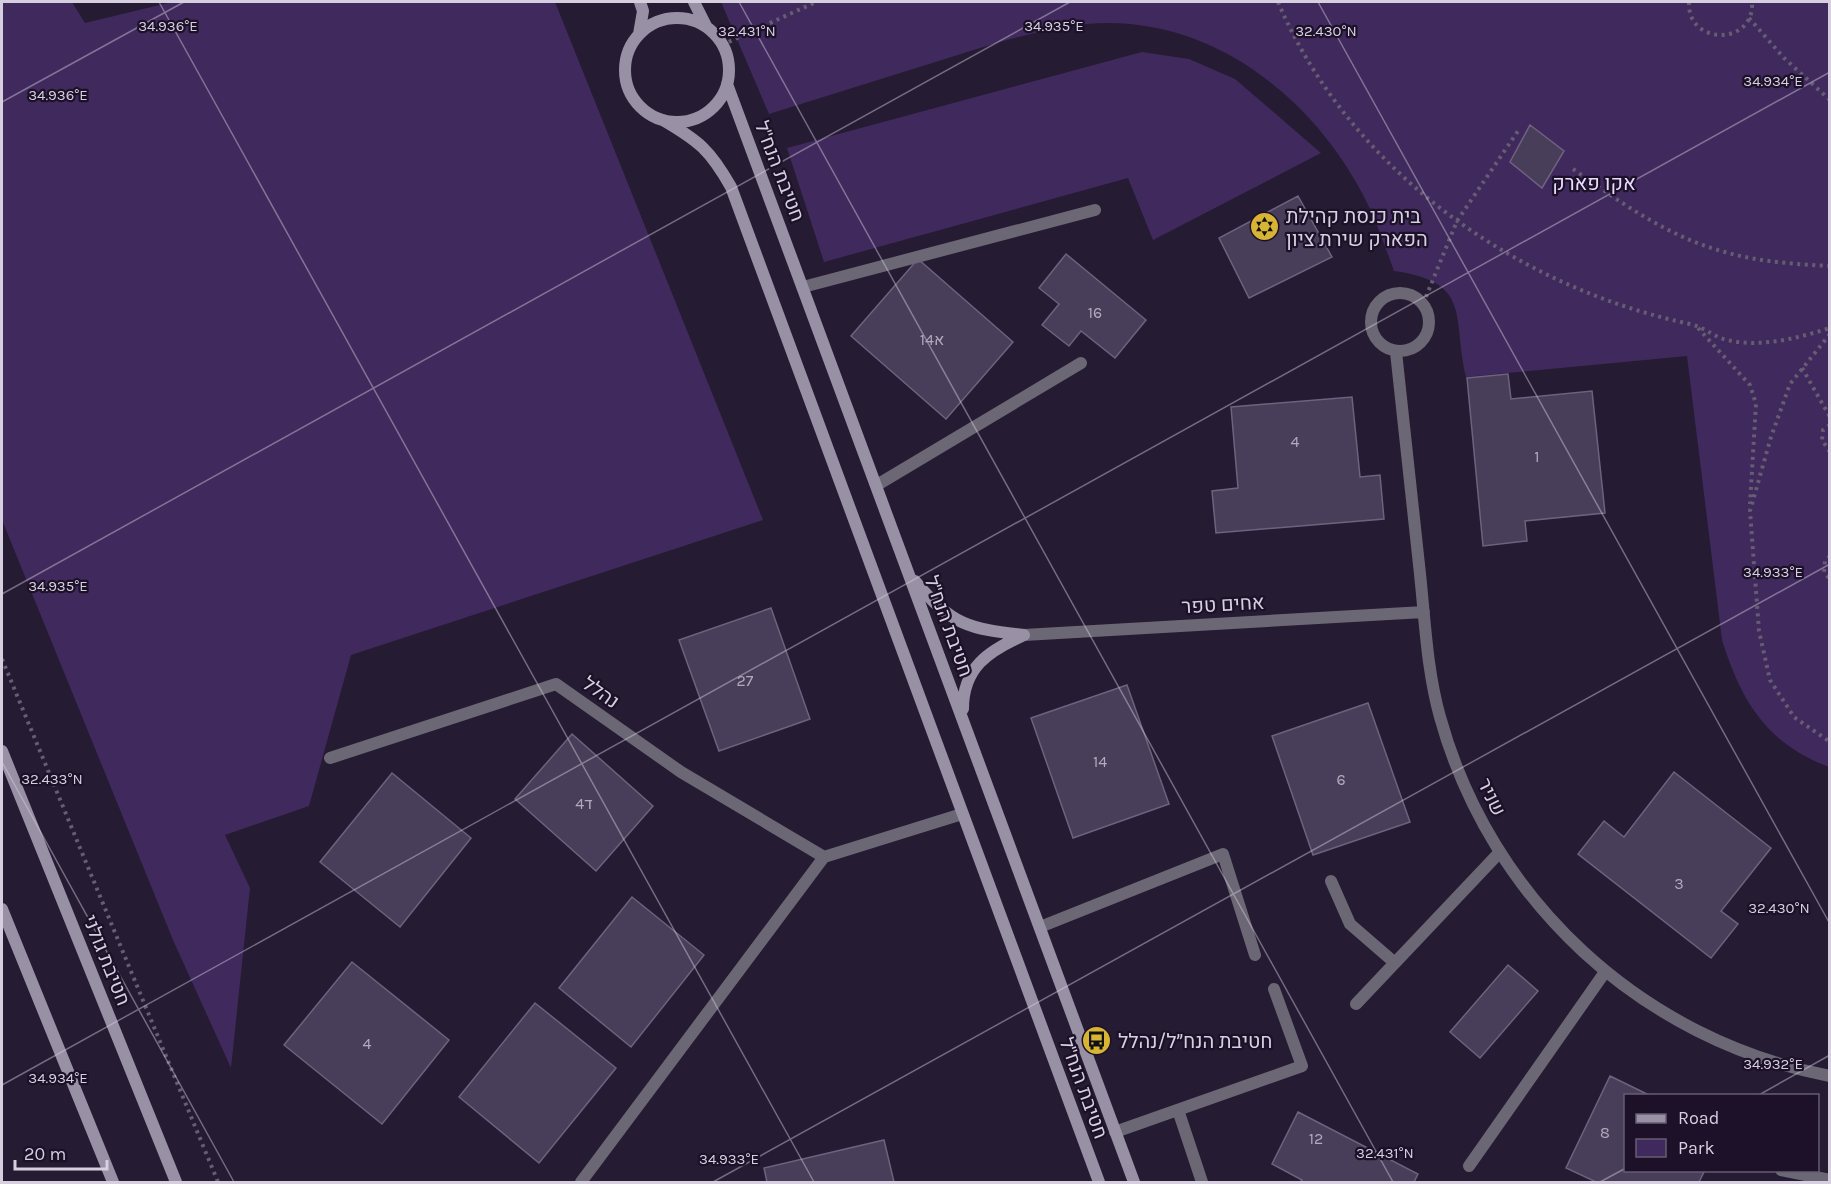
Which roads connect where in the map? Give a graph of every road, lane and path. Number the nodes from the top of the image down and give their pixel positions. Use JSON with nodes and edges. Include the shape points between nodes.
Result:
{"nodes":[{"id":1,"x":640,"y":2,"type":"edge"},
{"id":2,"x":694,"y":2,"type":"edge"},
{"id":3,"x":816,"y":2,"type":"edge"},
{"id":4,"x":1278,"y":2,"type":"edge"},
{"id":5,"x":1689,"y":2,"type":"edge"},
{"id":6,"x":1752,"y":2,"type":"edge"},
{"id":7,"x":1749,"y":18,"type":"junction"},
{"id":8,"x":706,"y":26,"type":"junction"},
{"id":9,"x":639,"y":34,"type":"junction"},
{"id":10,"x":722,"y":45,"type":"junction"},
{"id":11,"x":727,"y":84,"type":"junction"},
{"id":12,"x":1830,"y":100,"type":"edge"},
{"id":13,"x":663,"y":120,"type":"junction"},
{"id":14,"x":1520,"y":128,"type":"dead end"},
{"id":15,"x":1573,"y":169,"type":"dead end"},
{"id":16,"x":1095,"y":210,"type":"dead end"},
{"id":17,"x":1457,"y":221,"type":"junction"},
{"id":18,"x":1830,"y":266,"type":"edge"},
{"id":19,"x":803,"y":287,"type":"junction"},
{"id":20,"x":1424,"y":304,"type":"junction"},
{"id":21,"x":1696,"y":325,"type":"junction"},
{"id":22,"x":1830,"y":328,"type":"edge"},
{"id":23,"x":1830,"y":334,"type":"edge"},
{"id":24,"x":1396,"y":352,"type":"junction"},
{"id":25,"x":1081,"y":363,"type":"dead end"},
{"id":26,"x":1802,"y":367,"type":"junction"},
{"id":27,"x":1830,"y":417,"type":"edge"},
{"id":28,"x":1830,"y":425,"type":"edge"},
{"id":29,"x":1830,"y":452,"type":"edge"},
{"id":30,"x":877,"y":485,"type":"junction"},
{"id":31,"x":1750,"y":512,"type":"junction"},
{"id":32,"x":1830,"y":556,"type":"edge"},
{"id":33,"x":909,"y":572,"type":"junction"},
{"id":34,"x":1830,"y":579,"type":"edge"},
{"id":35,"x":1424,"y":612,"type":"junction"},
{"id":36,"x":1024,"y":635,"type":"junction"},
{"id":37,"x":2,"y":659,"type":"edge"},
{"id":38,"x":963,"y":719,"type":"junction"},
{"id":39,"x":1830,"y":742,"type":"edge"},
{"id":40,"x":2,"y":751,"type":"edge"},
{"id":41,"x":330,"y":758,"type":"dead end"},
{"id":42,"x":962,"y":814,"type":"junction"},
{"id":43,"x":1499,"y":854,"type":"junction"},
{"id":44,"x":824,"y":857,"type":"junction"},
{"id":45,"x":1332,"y":880,"type":"dead end"},
{"id":46,"x":2,"y":909,"type":"edge"},
{"id":47,"x":1040,"y":927,"type":"junction"},
{"id":48,"x":1256,"y":955,"type":"dead end"},
{"id":49,"x":1395,"y":963,"type":"junction"},
{"id":50,"x":1605,"y":972,"type":"junction"},
{"id":51,"x":1274,"y":989,"type":"dead end"},
{"id":52,"x":1356,"y":1004,"type":"dead end"},
{"id":53,"x":1830,"y":1076,"type":"edge"},
{"id":54,"x":1178,"y":1110,"type":"junction"},
{"id":55,"x":1115,"y":1132,"type":"junction"},
{"id":56,"x":1469,"y":1166,"type":"dead end"},
{"id":57,"x":1791,"y":1172,"type":"edge"},
{"id":58,"x":1830,"y":1180,"type":"edge"},
{"id":59,"x":113,"y":1182,"type":"edge"},
{"id":60,"x":176,"y":1182,"type":"edge"},
{"id":61,"x":218,"y":1182,"type":"edge"},
{"id":62,"x":581,"y":1182,"type":"edge"},
{"id":63,"x":1099,"y":1182,"type":"edge"},
{"id":64,"x":1134,"y":1182,"type":"edge"},
{"id":65,"x":1203,"y":1182,"type":"edge"}],
"edges":[{"from":1,"to":9,"type":"street","via":[[643,11]]},
{"from":2,"to":8,"type":"street"},
{"from":3,"to":10,"type":"path"},
{"from":4,"to":17,"type":"path","via":[[1316,72],[1353,123],[1395,169]]},
{"from":5,"to":7,"type":"path","via":[[1692,20],[1712,35],[1736,33]]},
{"from":6,"to":7,"type":"path"},
{"from":7,"to":12,"type":"path","via":[[1784,58]]},
{"from":8,"to":9,"type":"street","via":[[675,18],[652,24]]},
{"from":8,"to":10,"type":"street"},
{"from":9,"to":13,"type":"street","via":[[625,63],[628,87],[642,108]]},
{"from":10,"to":11,"type":"street","via":[[728,60]]},
{"from":11,"to":13,"type":"street","via":[[720,99],[702,115],[679,122]]},
{"from":11,"to":19,"type":"street","name":"חטיבת הנח\"ל"},
{"from":13,"to":42,"type":"street","name":"חטיבת הנח\"ל","via":[[697,140],[720,166],[731,187]]},
{"from":14,"to":17,"type":"path"},
{"from":15,"to":18,"type":"path","via":[[1638,214],[1725,252]]},
{"from":16,"to":19,"type":"street"},
{"from":17,"to":20,"type":"path"},
{"from":17,"to":21,"type":"path","via":[[1553,278],[1609,302]]},
{"from":19,"to":30,"type":"street","name":"חטיבת הנח\"ל"},
{"from":20,"to":24,"type":"street","via":[[1430,322],[1427,335],[1414,348]]},
{"from":20,"to":24,"type":"street","via":[[1399,293],[1376,306],[1371,318],[1374,337]]},
{"from":21,"to":22,"type":"path","via":[[1725,340],[1742,343],[1774,342]]},
{"from":21,"to":31,"type":"path","via":[[1750,385],[1756,404]]},
{"from":23,"to":26,"type":"path"},
{"from":24,"to":35,"type":"street","name":"שניר"},
{"from":25,"to":30,"type":"street"},
{"from":26,"to":27,"type":"path"},
{"from":26,"to":31,"type":"path","via":[[1781,405]]},
{"from":28,"to":29,"type":"path","via":[[1823,430],[1822,440]]},
{"from":30,"to":33,"type":"street","name":"חטיבת הנח\"ל"},
{"from":31,"to":39,"type":"path","via":[[1759,631],[1770,680],[1794,717]]},
{"from":32,"to":34,"type":"path","via":[[1824,572]]},
{"from":33,"to":36,"type":"street","via":[[936,607],[958,621],[984,631]]},
{"from":33,"to":38,"type":"street","name":"חטיבת הנח\"ל"},
{"from":35,"to":36,"type":"street","name":"אחים טפר"},
{"from":35,"to":43,"type":"street","name":"שניר","via":[[1439,716],[1466,792]]},
{"from":36,"to":38,"type":"street","via":[[980,659],[968,676]]},
{"from":37,"to":61,"type":"path"},
{"from":38,"to":47,"type":"street","name":"חטיבת הנח\"ל"},
{"from":40,"to":60,"type":"street","name":"חטיבת גולני"},
{"from":41,"to":44,"type":"street","name":"נהלל","via":[[556,684],[681,772]]},
{"from":42,"to":44,"type":"street"},
{"from":42,"to":63,"type":"street","name":"חטיבת הנח\"ל"},
{"from":43,"to":49,"type":"street"},
{"from":43,"to":50,"type":"street","name":"שניר","via":[[1550,921]]},
{"from":44,"to":62,"type":"street"},
{"from":45,"to":49,"type":"street","via":[[1350,924]]},
{"from":46,"to":59,"type":"street"},
{"from":47,"to":48,"type":"street","via":[[1223,854]]},
{"from":47,"to":55,"type":"street","name":"חטיבת הנח\"ל"},
{"from":49,"to":52,"type":"street"},
{"from":50,"to":53,"type":"street","name":"שניר","via":[[1665,1014],[1730,1046],[1797,1070]]},
{"from":50,"to":56,"type":"street"},
{"from":51,"to":54,"type":"street","via":[[1302,1065]]},
{"from":54,"to":55,"type":"street"},
{"from":54,"to":65,"type":"street"},
{"from":55,"to":64,"type":"street","name":"חטיבת הנח\"ל"},
{"from":57,"to":58,"type":"street"}]}
